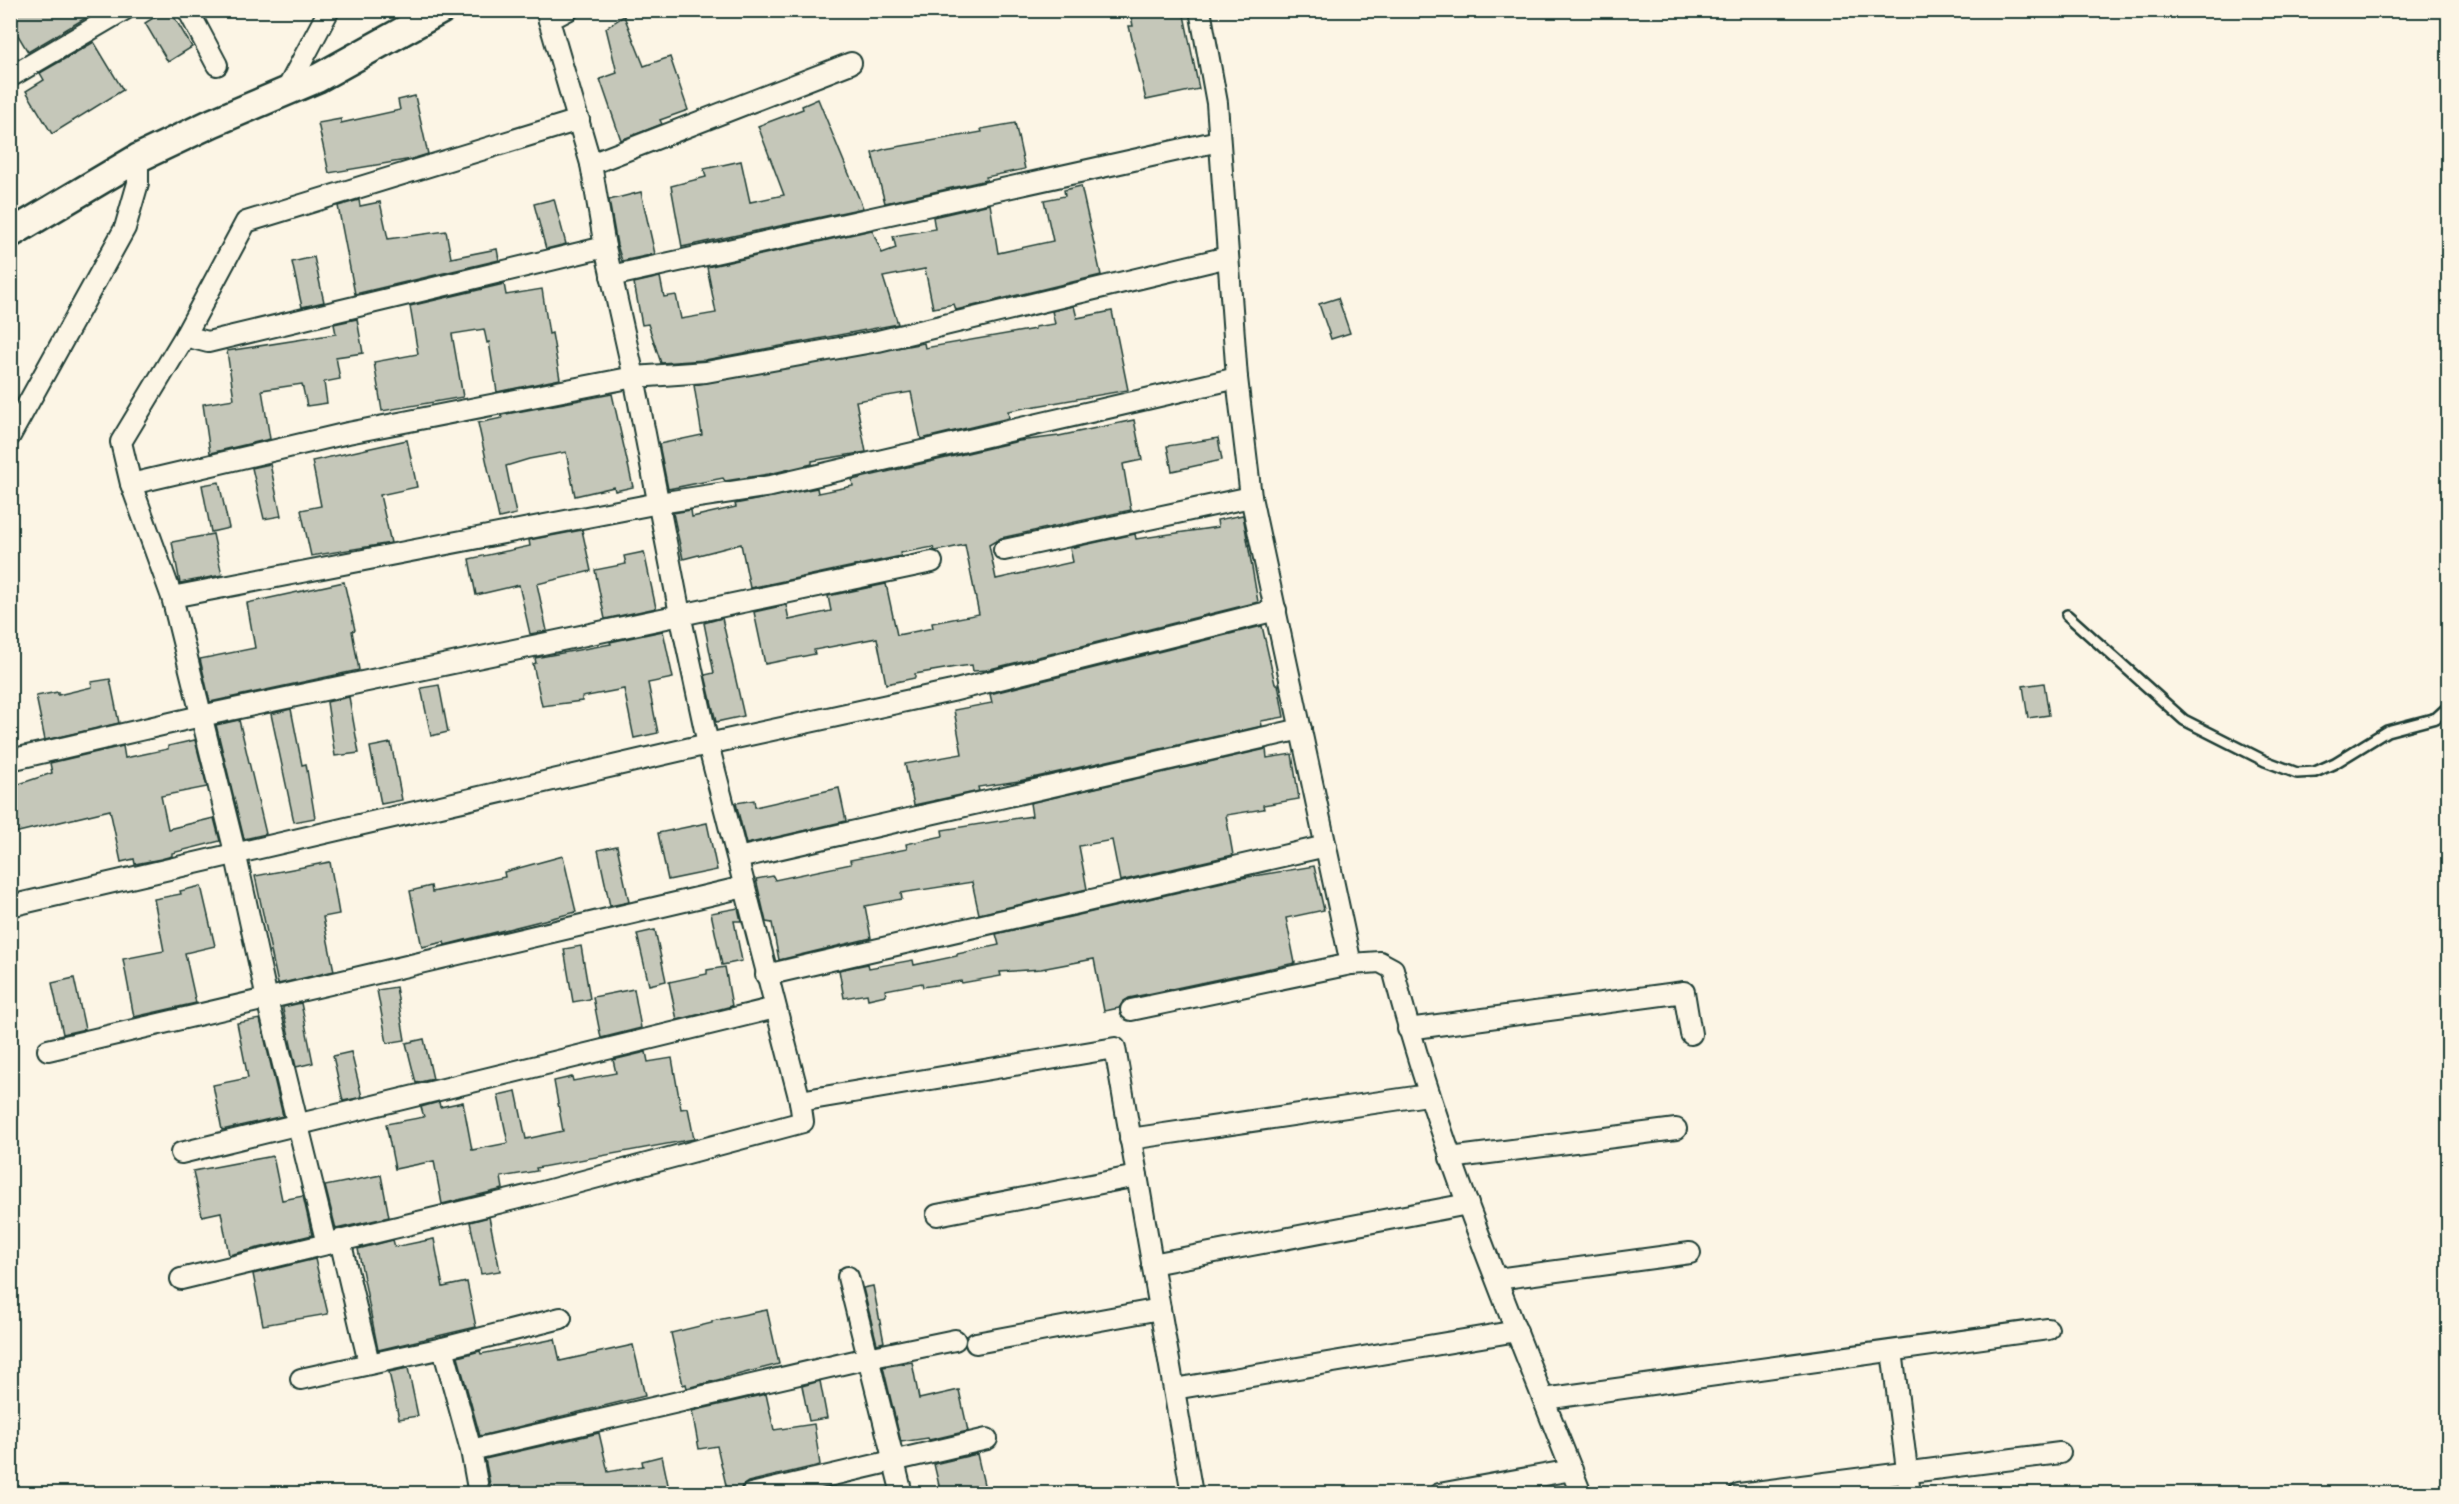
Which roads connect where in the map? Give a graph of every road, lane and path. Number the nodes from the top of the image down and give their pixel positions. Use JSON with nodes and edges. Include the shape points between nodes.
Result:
{"nodes":[{"id":1,"x":124,"y":10,"type":"edge"},
{"id":2,"x":188,"y":10,"type":"edge"},
{"id":3,"x":329,"y":10,"type":"edge"},
{"id":4,"x":441,"y":10,"type":"edge"},
{"id":5,"x":568,"y":10,"type":"edge"},
{"id":6,"x":1200,"y":10,"type":"edge"},
{"id":7,"x":547,"y":15,"type":"edge"},
{"id":8,"x":851,"y":63,"type":"dead end"},
{"id":9,"x":218,"y":65,"type":"dead end"},
{"id":10,"x":10,"y":77,"type":"edge"},
{"id":11,"x":276,"y":97,"type":"junction"},
{"id":12,"x":579,"y":120,"type":"junction"},
{"id":13,"x":1219,"y":141,"type":"junction"},
{"id":14,"x":138,"y":158,"type":"junction"},
{"id":15,"x":591,"y":164,"type":"junction"},
{"id":16,"x":10,"y":234,"type":"edge"},
{"id":17,"x":605,"y":247,"type":"junction"},
{"id":18,"x":1228,"y":257,"type":"junction"},
{"id":19,"x":611,"y":276,"type":"junction"},
{"id":20,"x":184,"y":336,"type":"junction"},
{"id":21,"x":634,"y":377,"type":"junction"},
{"id":22,"x":1237,"y":378,"type":"junction"},
{"id":23,"x":10,"y":436,"type":"edge"},
{"id":24,"x":131,"y":484,"type":"junction"},
{"id":25,"x":1251,"y":497,"type":"junction"},
{"id":26,"x":659,"y":503,"type":"junction"},
{"id":27,"x":1004,"y":550,"type":"dead end"},
{"id":28,"x":932,"y":562,"type":"dead end"},
{"id":29,"x":172,"y":597,"type":"junction"},
{"id":30,"x":1276,"y":610,"type":"junction"},
{"id":31,"x":680,"y":614,"type":"junction"},
{"id":32,"x":2067,"y":615,"type":"dead end"},
{"id":33,"x":2448,"y":707,"type":"edge"},
{"id":34,"x":201,"y":716,"type":"junction"},
{"id":35,"x":1301,"y":729,"type":"junction"},
{"id":36,"x":708,"y":744,"type":"junction"},
{"id":37,"x":10,"y":760,"type":"edge"},
{"id":38,"x":1326,"y":846,"type":"junction"},
{"id":39,"x":235,"y":852,"type":"junction"},
{"id":40,"x":738,"y":858,"type":"junction"},
{"id":41,"x":744,"y":887,"type":"junction"},
{"id":42,"x":10,"y":906,"type":"edge"},
{"id":43,"x":1351,"y":964,"type":"junction"},
{"id":44,"x":766,"y":975,"type":"junction"},
{"id":45,"x":267,"y":999,"type":"junction"},
{"id":46,"x":775,"y":1008,"type":"junction"},
{"id":47,"x":1131,"y":1010,"type":"dead end"},
{"id":48,"x":1408,"y":1029,"type":"junction"},
{"id":49,"x":1691,"y":1034,"type":"dead end"},
{"id":50,"x":48,"y":1050,"type":"dead end"},
{"id":51,"x":1428,"y":1095,"type":"junction"},
{"id":52,"x":800,"y":1101,"type":"junction"},
{"id":53,"x":299,"y":1125,"type":"junction"},
{"id":54,"x":1676,"y":1129,"type":"dead end"},
{"id":55,"x":1130,"y":1139,"type":"junction"},
{"id":56,"x":182,"y":1153,"type":"dead end"},
{"id":57,"x":1450,"y":1158,"type":"junction"},
{"id":58,"x":1137,"y":1176,"type":"junction"},
{"id":59,"x":1468,"y":1204,"type":"junction"},
{"id":60,"x":937,"y":1215,"type":"dead end"},
{"id":61,"x":334,"y":1242,"type":"junction"},
{"id":62,"x":1690,"y":1253,"type":"dead end"},
{"id":63,"x":1152,"y":1264,"type":"junction"},
{"id":64,"x":848,"y":1277,"type":"dead end"},
{"id":65,"x":181,"y":1279,"type":"dead end"},
{"id":66,"x":1497,"y":1279,"type":"junction"},
{"id":67,"x":1160,"y":1309,"type":"junction"},
{"id":68,"x":561,"y":1318,"type":"dead end"},
{"id":69,"x":2048,"y":1329,"type":"dead end"},
{"id":70,"x":1517,"y":1331,"type":"junction"},
{"id":71,"x":955,"y":1340,"type":"dead end"},
{"id":72,"x":976,"y":1343,"type":"dead end"},
{"id":73,"x":443,"y":1348,"type":"junction"},
{"id":74,"x":1892,"y":1351,"type":"junction"},
{"id":75,"x":868,"y":1358,"type":"junction"},
{"id":76,"x":369,"y":1364,"type":"junction"},
{"id":77,"x":301,"y":1379,"type":"dead end"},
{"id":78,"x":1174,"y":1389,"type":"junction"},
{"id":79,"x":1544,"y":1399,"type":"junction"},
{"id":80,"x":987,"y":1439,"type":"dead end"},
{"id":81,"x":471,"y":1450,"type":"junction"},
{"id":82,"x":2060,"y":1453,"type":"dead end"},
{"id":83,"x":892,"y":1460,"type":"junction"},
{"id":84,"x":1572,"y":1470,"type":"junction"},
{"id":85,"x":1908,"y":1472,"type":"junction"},
{"id":86,"x":479,"y":1494,"type":"edge"},
{"id":87,"x":751,"y":1494,"type":"edge"},
{"id":88,"x":902,"y":1494,"type":"edge"},
{"id":89,"x":1192,"y":1494,"type":"edge"},
{"id":90,"x":1439,"y":1494,"type":"edge"},
{"id":91,"x":1581,"y":1494,"type":"edge"},
{"id":92,"x":1739,"y":1494,"type":"edge"},
{"id":93,"x":1910,"y":1494,"type":"edge"}],
"edges":[{"from":1,"to":10,"type":"street"},
{"from":2,"to":9,"type":"street"},
{"from":3,"to":11,"type":"street"},
{"from":4,"to":11,"type":"street"},
{"from":5,"to":7,"type":"street"},
{"from":6,"to":13,"type":"street","via":[[1217,104]]},
{"from":7,"to":12,"type":"street"},
{"from":8,"to":15,"type":"street"},
{"from":11,"to":14,"type":"street"},
{"from":12,"to":15,"type":"street"},
{"from":12,"to":20,"type":"street","via":[[246,222]]},
{"from":13,"to":18,"type":"street"},
{"from":13,"to":19,"type":"street"},
{"from":14,"to":16,"type":"street"},
{"from":14,"to":23,"type":"street","via":[[138,183],[125,228]]},
{"from":15,"to":17,"type":"street"},
{"from":17,"to":19,"type":"street"},
{"from":17,"to":20,"type":"street","via":[[208,342]]},
{"from":18,"to":21,"type":"street","via":[[878,341],[706,372]]},
{"from":18,"to":22,"type":"street"},
{"from":19,"to":21,"type":"street"},
{"from":20,"to":24,"type":"street","via":[[121,442]]},
{"from":21,"to":24,"type":"street","via":[[348,433]]},
{"from":21,"to":26,"type":"street"},
{"from":22,"to":25,"type":"street"},
{"from":22,"to":26,"type":"street","via":[[771,486]]},
{"from":24,"to":29,"type":"street"},
{"from":25,"to":27,"type":"street"},
{"from":25,"to":30,"type":"street"},
{"from":26,"to":29,"type":"street"},
{"from":26,"to":31,"type":"street"},
{"from":28,"to":31,"type":"street"},
{"from":29,"to":34,"type":"street"},
{"from":30,"to":35,"type":"street"},
{"from":30,"to":36,"type":"street","via":[[952,691]]},
{"from":31,"to":34,"type":"street"},
{"from":31,"to":36,"type":"street"},
{"from":32,"to":33,"type":"lane","via":[[2184,720],[2297,773],[2315,772],[2387,731],[2436,718]]},
{"from":34,"to":37,"type":"street"},
{"from":34,"to":39,"type":"street"},
{"from":35,"to":38,"type":"street"},
{"from":35,"to":40,"type":"street"},
{"from":36,"to":39,"type":"street"},
{"from":36,"to":40,"type":"street"},
{"from":38,"to":43,"type":"street"},
{"from":38,"to":44,"type":"street"},
{"from":39,"to":42,"type":"street"},
{"from":39,"to":45,"type":"street"},
{"from":40,"to":41,"type":"street"},
{"from":41,"to":44,"type":"street"},
{"from":41,"to":45,"type":"street"},
{"from":43,"to":47,"type":"street"},
{"from":43,"to":48,"type":"street","via":[[1380,962],[1393,969]]},
{"from":44,"to":46,"type":"street"},
{"from":45,"to":50,"type":"street"},
{"from":45,"to":53,"type":"street"},
{"from":46,"to":52,"type":"street"},
{"from":46,"to":53,"type":"street"},
{"from":48,"to":49,"type":"street","via":[[1684,992]]},
{"from":48,"to":51,"type":"street"},
{"from":51,"to":55,"type":"street"},
{"from":51,"to":57,"type":"street"},
{"from":52,"to":55,"type":"street","via":[[1115,1048]]},
{"from":52,"to":61,"type":"street","via":[[802,1122],[531,1195]]},
{"from":53,"to":56,"type":"street"},
{"from":53,"to":61,"type":"street"},
{"from":54,"to":57,"type":"street"},
{"from":55,"to":58,"type":"street"},
{"from":57,"to":59,"type":"street"},
{"from":58,"to":60,"type":"street"},
{"from":58,"to":63,"type":"street"},
{"from":59,"to":63,"type":"street"},
{"from":59,"to":66,"type":"street"},
{"from":61,"to":65,"type":"street"},
{"from":61,"to":76,"type":"street"},
{"from":62,"to":66,"type":"street"},
{"from":63,"to":67,"type":"street"},
{"from":64,"to":75,"type":"street"},
{"from":66,"to":70,"type":"street"},
{"from":67,"to":72,"type":"street"},
{"from":67,"to":78,"type":"street"},
{"from":68,"to":73,"type":"street"},
{"from":69,"to":74,"type":"street"},
{"from":70,"to":78,"type":"street"},
{"from":70,"to":79,"type":"street"},
{"from":71,"to":75,"type":"street"},
{"from":73,"to":76,"type":"street"},
{"from":73,"to":81,"type":"street"},
{"from":74,"to":79,"type":"street"},
{"from":74,"to":85,"type":"street"},
{"from":75,"to":81,"type":"street"},
{"from":75,"to":83,"type":"street"},
{"from":76,"to":77,"type":"street"},
{"from":78,"to":89,"type":"street"},
{"from":79,"to":84,"type":"street"},
{"from":80,"to":83,"type":"street"},
{"from":81,"to":86,"type":"street"},
{"from":82,"to":85,"type":"street"},
{"from":83,"to":87,"type":"street"},
{"from":83,"to":88,"type":"street"},
{"from":84,"to":90,"type":"street"},
{"from":84,"to":91,"type":"street"},
{"from":85,"to":92,"type":"street"},
{"from":85,"to":93,"type":"street"}]}
